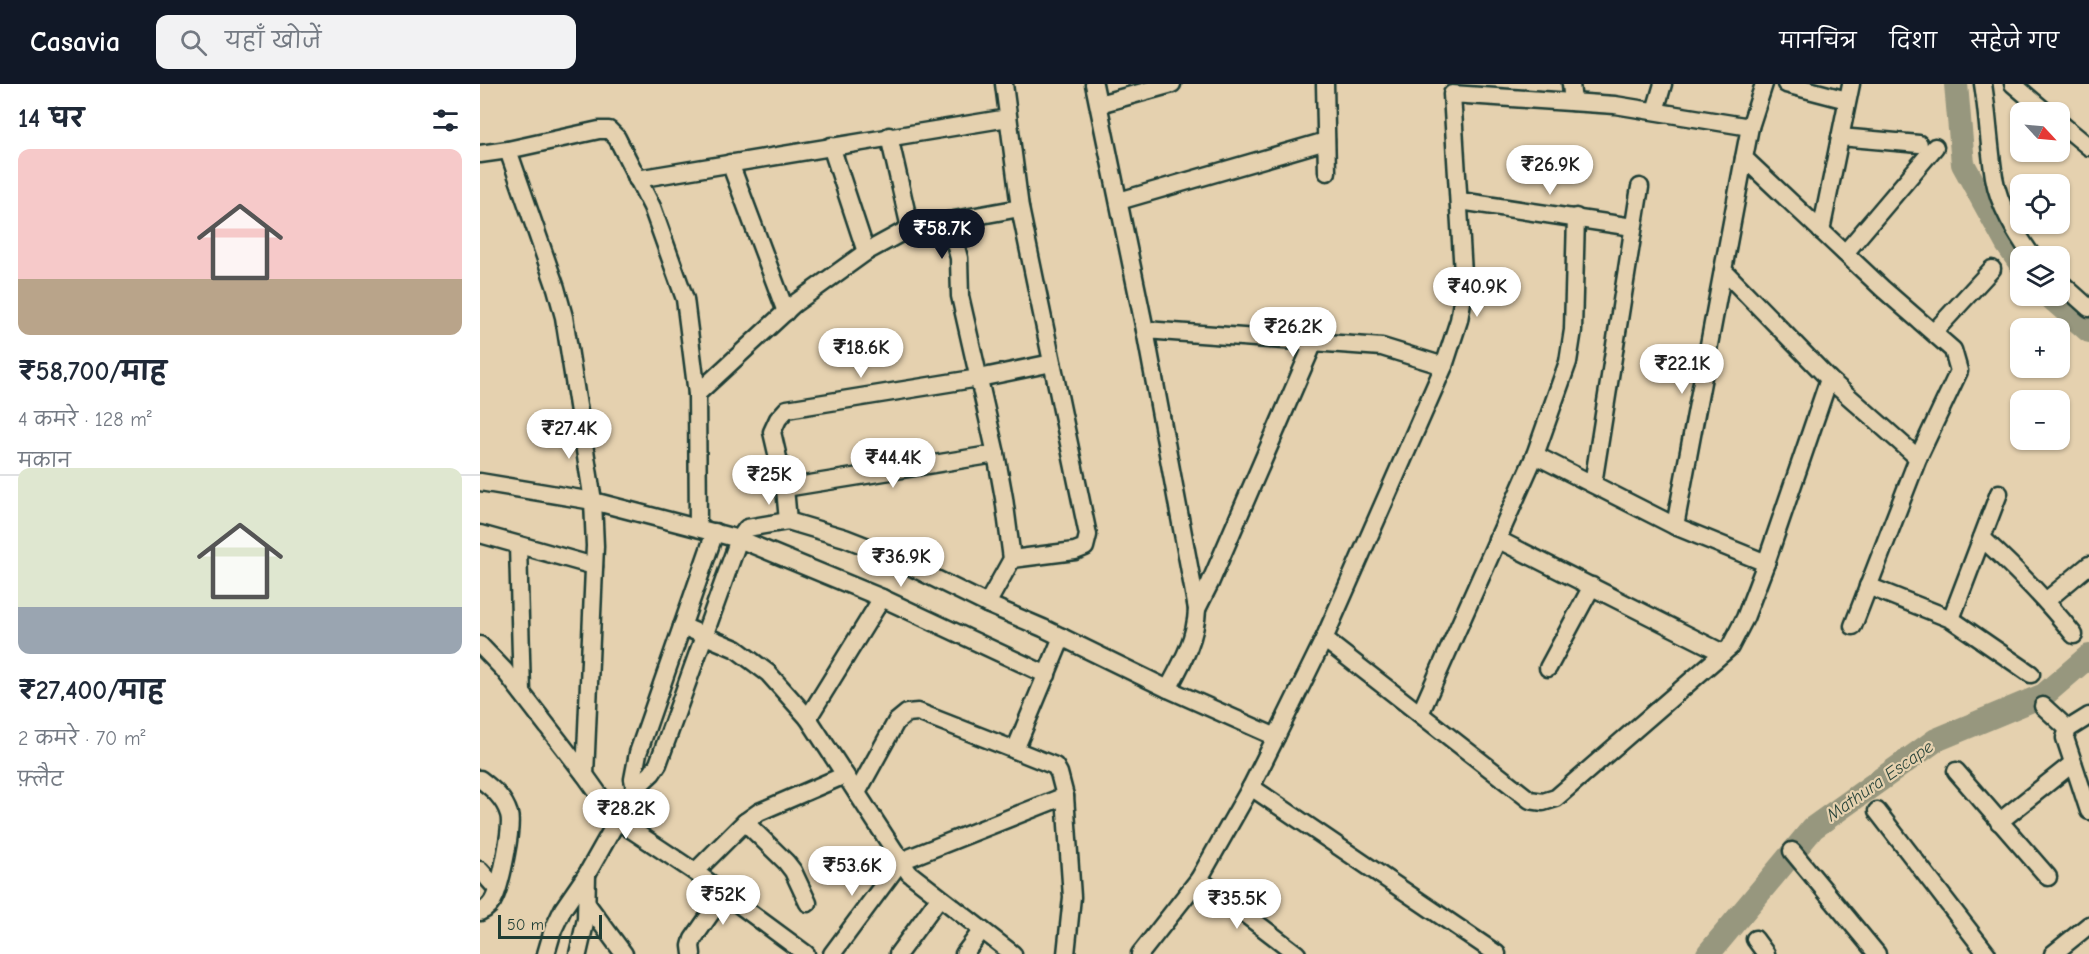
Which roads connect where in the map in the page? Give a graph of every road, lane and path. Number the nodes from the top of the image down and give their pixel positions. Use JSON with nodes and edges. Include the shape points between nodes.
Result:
{"nodes":[{"id":1,"x":1004,"y":84,"type":"edge"},
{"id":2,"x":1094,"y":84,"type":"edge"},
{"id":3,"x":1172,"y":84,"type":"edge"},
{"id":4,"x":1325,"y":84,"type":"edge"},
{"id":5,"x":1571,"y":84,"type":"edge"},
{"id":6,"x":1663,"y":84,"type":"edge"},
{"id":7,"x":1764,"y":84,"type":"edge"},
{"id":8,"x":1786,"y":84,"type":"edge"},
{"id":9,"x":2013,"y":84,"type":"edge"},
{"id":10,"x":1986,"y":85,"type":"edge"},
{"id":11,"x":1451,"y":89,"type":"edge"},
{"id":12,"x":1849,"y":92,"type":"edge"},
{"id":13,"x":1573,"y":102,"type":"junction"},
{"id":14,"x":2034,"y":102,"type":"edge"},
{"id":15,"x":1098,"y":104,"type":"junction"},
{"id":16,"x":1655,"y":111,"type":"junction"},
{"id":17,"x":1008,"y":118,"type":"junction"},
{"id":18,"x":1750,"y":127,"type":"junction"},
{"id":19,"x":2070,"y":131,"type":"edge"},
{"id":20,"x":889,"y":136,"type":"junction"},
{"id":21,"x":1840,"y":137,"type":"junction"},
{"id":22,"x":1326,"y":141,"type":"junction"},
{"id":23,"x":831,"y":146,"type":"junction"},
{"id":24,"x":2089,"y":147,"type":"edge"},
{"id":25,"x":508,"y":150,"type":"junction"},
{"id":26,"x":480,"y":154,"type":"edge"},
{"id":27,"x":1744,"y":158,"type":"junction"},
{"id":28,"x":730,"y":163,"type":"junction"},
{"id":29,"x":1327,"y":172,"type":"dead end"},
{"id":30,"x":637,"y":179,"type":"junction"},
{"id":31,"x":1640,"y":187,"type":"dead end"},
{"id":32,"x":1119,"y":201,"type":"junction"},
{"id":33,"x":1460,"y":201,"type":"junction"},
{"id":34,"x":1020,"y":208,"type":"junction"},
{"id":35,"x":1576,"y":217,"type":"junction"},
{"id":36,"x":949,"y":221,"type":"junction"},
{"id":37,"x":1633,"y":227,"type":"junction"},
{"id":38,"x":910,"y":228,"type":"junction"},
{"id":39,"x":1821,"y":231,"type":"junction"},
{"id":40,"x":2025,"y":246,"type":"edge"},
{"id":41,"x":866,"y":252,"type":"junction"},
{"id":42,"x":1845,"y":253,"type":"junction"},
{"id":43,"x":1992,"y":268,"type":"dead end"},
{"id":44,"x":1723,"y":270,"type":"junction"},
{"id":45,"x":2070,"y":291,"type":"edge"},
{"id":46,"x":2089,"y":308,"type":"edge"},
{"id":47,"x":786,"y":312,"type":"junction"},
{"id":48,"x":1145,"y":330,"type":"junction"},
{"id":49,"x":1934,"y":332,"type":"junction"},
{"id":50,"x":1314,"y":342,"type":"junction"},
{"id":51,"x":1052,"y":363,"type":"junction"},
{"id":52,"x":1444,"y":366,"type":"junction"},
{"id":53,"x":979,"y":378,"type":"junction"},
{"id":54,"x":1829,"y":379,"type":"junction"},
{"id":55,"x":697,"y":394,"type":"junction"},
{"id":56,"x":996,"y":454,"type":"junction"},
{"id":57,"x":1535,"y":455,"type":"junction"},
{"id":58,"x":1918,"y":458,"type":"junction"},
{"id":59,"x":480,"y":482,"type":"edge"},
{"id":60,"x":1593,"y":484,"type":"junction"},
{"id":61,"x":785,"y":488,"type":"junction"},
{"id":62,"x":1999,"y":493,"type":"dead end"},
{"id":63,"x":593,"y":501,"type":"junction"},
{"id":64,"x":788,"y":520,"type":"junction"},
{"id":65,"x":1675,"y":526,"type":"junction"},
{"id":66,"x":698,"y":527,"type":"junction"},
{"id":67,"x":715,"y":532,"type":"junction"},
{"id":68,"x":480,"y":534,"type":"edge"},
{"id":69,"x":1982,"y":538,"type":"junction"},
{"id":70,"x":739,"y":539,"type":"junction"},
{"id":71,"x":1497,"y":539,"type":"junction"},
{"id":72,"x":518,"y":545,"type":"junction"},
{"id":73,"x":1012,"y":559,"type":"junction"},
{"id":74,"x":1766,"y":563,"type":"junction"},
{"id":75,"x":2089,"y":565,"type":"edge"},
{"id":76,"x":594,"y":566,"type":"junction"},
{"id":77,"x":1592,"y":586,"type":"junction"},
{"id":78,"x":1868,"y":586,"type":"junction"},
{"id":79,"x":882,"y":598,"type":"junction"},
{"id":80,"x":2047,"y":600,"type":"junction"},
{"id":81,"x":987,"y":604,"type":"junction"},
{"id":82,"x":1197,"y":609,"type":"junction"},
{"id":83,"x":1951,"y":619,"type":"junction"},
{"id":84,"x":682,"y":626,"type":"junction"},
{"id":85,"x":1853,"y":626,"type":"dead end"},
{"id":86,"x":704,"y":635,"type":"junction"},
{"id":87,"x":2074,"y":635,"type":"dead end"},
{"id":88,"x":1062,"y":637,"type":"junction"},
{"id":89,"x":1324,"y":639,"type":"junction"},
{"id":90,"x":480,"y":645,"type":"edge"},
{"id":91,"x":1723,"y":653,"type":"junction"},
{"id":92,"x":1548,"y":668,"type":"dead end"},
{"id":93,"x":2031,"y":674,"type":"dead end"},
{"id":94,"x":1047,"y":675,"type":"junction"},
{"id":95,"x":1168,"y":689,"type":"junction"},
{"id":96,"x":522,"y":693,"type":"junction"},
{"id":97,"x":2043,"y":706,"type":"dead end"},
{"id":98,"x":1420,"y":714,"type":"junction"},
{"id":99,"x":2089,"y":716,"type":"edge"},
{"id":100,"x":808,"y":718,"type":"junction"},
{"id":101,"x":2068,"y":729,"type":"junction"},
{"id":102,"x":1276,"y":737,"type":"junction"},
{"id":103,"x":1015,"y":750,"type":"junction"},
{"id":104,"x":2073,"y":763,"type":"junction"},
{"id":105,"x":1956,"y":771,"type":"dead end"},
{"id":106,"x":585,"y":775,"type":"junction"},
{"id":107,"x":845,"y":775,"type":"junction"},
{"id":108,"x":480,"y":779,"type":"edge"},
{"id":109,"x":1251,"y":787,"type":"junction"},
{"id":110,"x":635,"y":789,"type":"junction"},
{"id":111,"x":858,"y":793,"type":"junction"},
{"id":112,"x":1065,"y":796,"type":"junction"},
{"id":113,"x":1877,"y":811,"type":"dead end"},
{"id":114,"x":2089,"y":811,"type":"edge"},
{"id":115,"x":617,"y":820,"type":"junction"},
{"id":116,"x":745,"y":822,"type":"junction"},
{"id":117,"x":1999,"y":822,"type":"junction"},
{"id":118,"x":1792,"y":851,"type":"dead end"},
{"id":119,"x":901,"y":861,"type":"junction"},
{"id":120,"x":480,"y":870,"type":"edge"},
{"id":121,"x":695,"y":872,"type":"junction"},
{"id":122,"x":587,"y":874,"type":"junction"},
{"id":123,"x":2048,"y":877,"type":"dead end"},
{"id":124,"x":1199,"y":879,"type":"junction"},
{"id":125,"x":497,"y":889,"type":"junction"},
{"id":126,"x":725,"y":893,"type":"junction"},
{"id":127,"x":939,"y":898,"type":"junction"},
{"id":128,"x":808,"y":903,"type":"dead end"},
{"id":129,"x":587,"y":904,"type":"junction"},
{"id":130,"x":480,"y":912,"type":"edge"},
{"id":131,"x":2089,"y":925,"type":"edge"},
{"id":132,"x":982,"y":930,"type":"junction"},
{"id":133,"x":1755,"y":939,"type":"dead end"},
{"id":134,"x":1287,"y":951,"type":"edge"},
{"id":135,"x":546,"y":954,"type":"edge"},
{"id":136,"x":578,"y":954,"type":"edge"},
{"id":137,"x":624,"y":954,"type":"edge"},
{"id":138,"x":692,"y":954,"type":"edge"},
{"id":139,"x":806,"y":954,"type":"edge"},
{"id":140,"x":832,"y":954,"type":"edge"},
{"id":141,"x":898,"y":954,"type":"edge"},
{"id":142,"x":964,"y":954,"type":"edge"},
{"id":143,"x":1014,"y":954,"type":"edge"},
{"id":144,"x":1066,"y":954,"type":"edge"},
{"id":145,"x":1140,"y":954,"type":"edge"},
{"id":146,"x":1497,"y":954,"type":"edge"},
{"id":147,"x":1766,"y":954,"type":"edge"},
{"id":148,"x":1877,"y":954,"type":"edge"},
{"id":149,"x":1987,"y":954,"type":"edge"},
{"id":150,"x":2053,"y":954,"type":"edge"}],
"edges":[{"from":1,"to":17,"type":"street"},
{"from":2,"to":15,"type":"street"},
{"from":3,"to":15,"type":"street"},
{"from":4,"to":22,"type":"street"},
{"from":5,"to":13,"type":"street"},
{"from":6,"to":16,"type":"street"},
{"from":7,"to":18,"type":"street"},
{"from":8,"to":12,"type":"street"},
{"from":9,"to":14,"type":"street"},
{"from":10,"to":40,"type":"street","via":[[1994,179]]},
{"from":11,"to":13,"type":"street"},
{"from":11,"to":33,"type":"street"},
{"from":12,"to":21,"type":"street"},
{"from":13,"to":16,"type":"street"},
{"from":15,"to":32,"type":"street"},
{"from":16,"to":18,"type":"street"},
{"from":17,"to":20,"type":"street"},
{"from":17,"to":34,"type":"street"},
{"from":18,"to":27,"type":"street"},
{"from":19,"to":24,"type":"street"},
{"from":20,"to":23,"type":"street"},
{"from":20,"to":38,"type":"street"},
{"from":21,"to":39,"type":"street"},
{"from":21,"to":42,"type":"street","via":[[1927,145]]},
{"from":22,"to":29,"type":"street"},
{"from":22,"to":32,"type":"street"},
{"from":23,"to":28,"type":"street"},
{"from":23,"to":41,"type":"street"},
{"from":25,"to":26,"type":"street"},
{"from":25,"to":30,"type":"street","via":[[609,130]]},
{"from":25,"to":63,"type":"street","via":[[564,316]]},
{"from":27,"to":39,"type":"street"},
{"from":27,"to":44,"type":"street"},
{"from":28,"to":30,"type":"street"},
{"from":28,"to":47,"type":"street"},
{"from":30,"to":55,"type":"street","via":[[652,207],[685,299]]},
{"from":31,"to":37,"type":"street"},
{"from":32,"to":48,"type":"street"},
{"from":33,"to":35,"type":"street"},
{"from":33,"to":52,"type":"street","via":[[1464,290]]},
{"from":34,"to":36,"type":"street"},
{"from":34,"to":51,"type":"street"},
{"from":35,"to":37,"type":"street"},
{"from":35,"to":57,"type":"street","via":[[1573,330],[1568,362]]},
{"from":36,"to":38,"type":"street"},
{"from":36,"to":53,"type":"street","via":[[959,258],[960,296]]},
{"from":37,"to":60,"type":"street"},
{"from":38,"to":41,"type":"street"},
{"from":39,"to":42,"type":"street"},
{"from":41,"to":47,"type":"street"},
{"from":42,"to":49,"type":"street"},
{"from":43,"to":49,"type":"street"},
{"from":44,"to":54,"type":"street"},
{"from":44,"to":65,"type":"street"},
{"from":45,"to":46,"type":"street"},
{"from":47,"to":55,"type":"street"},
{"from":48,"to":50,"type":"street"},
{"from":48,"to":82,"type":"street"},
{"from":49,"to":58,"type":"street","via":[[1953,350],[1959,371]]},
{"from":50,"to":52,"type":"street","via":[[1382,347]]},
{"from":50,"to":82,"type":"street"},
{"from":51,"to":53,"type":"street"},
{"from":51,"to":73,"type":"street","via":[[1088,535],[1085,547],[1075,551]]},
{"from":52,"to":89,"type":"street"},
{"from":53,"to":56,"type":"street"},
{"from":53,"to":61,"type":"street","via":[[787,409],[772,432]]},
{"from":54,"to":58,"type":"street"},
{"from":54,"to":74,"type":"street"},
{"from":55,"to":66,"type":"street"},
{"from":56,"to":61,"type":"street"},
{"from":56,"to":73,"type":"street"},
{"from":57,"to":60,"type":"street"},
{"from":57,"to":71,"type":"street"},
{"from":58,"to":78,"type":"street"},
{"from":59,"to":63,"type":"street"},
{"from":60,"to":65,"type":"street"},
{"from":61,"to":64,"type":"street"},
{"from":62,"to":69,"type":"street"},
{"from":63,"to":66,"type":"street"},
{"from":63,"to":76,"type":"street"},
{"from":64,"to":70,"type":"street","via":[[747,528]]},
{"from":64,"to":81,"type":"street","via":[[881,552]]},
{"from":65,"to":74,"type":"street"},
{"from":66,"to":67,"type":"street"},
{"from":67,"to":70,"type":"street"},
{"from":67,"to":84,"type":"street"},
{"from":68,"to":72,"type":"street"},
{"from":69,"to":80,"type":"street"},
{"from":69,"to":83,"type":"street"},
{"from":70,"to":79,"type":"street"},
{"from":70,"to":86,"type":"street"},
{"from":71,"to":77,"type":"street"},
{"from":71,"to":98,"type":"street"},
{"from":72,"to":76,"type":"street"},
{"from":72,"to":96,"type":"street"},
{"from":73,"to":81,"type":"street"},
{"from":74,"to":91,"type":"street","via":[[1745,618]]},
{"from":75,"to":80,"type":"street"},
{"from":76,"to":106,"type":"street"},
{"from":77,"to":91,"type":"street"},
{"from":77,"to":92,"type":"street"},
{"from":78,"to":83,"type":"street"},
{"from":78,"to":85,"type":"street"},
{"from":79,"to":94,"type":"street"},
{"from":79,"to":100,"type":"street"},
{"from":80,"to":87,"type":"street"},
{"from":81,"to":88,"type":"street"},
{"from":82,"to":95,"type":"street","via":[[1190,647]]},
{"from":83,"to":93,"type":"street"},
{"from":84,"to":86,"type":"street"},
{"from":84,"to":110,"type":"street","via":[[638,753]]},
{"from":86,"to":100,"type":"street","via":[[736,649],[768,673]]},
{"from":86,"to":110,"type":"street","via":[[658,764]]},
{"from":88,"to":94,"type":"street"},
{"from":88,"to":95,"type":"street"},
{"from":89,"to":98,"type":"street"},
{"from":89,"to":102,"type":"street"},
{"from":90,"to":96,"type":"street"},
{"from":91,"to":98,"type":"street","via":[[1556,798],[1543,802],[1530,800]]},
{"from":94,"to":103,"type":"street"},
{"from":95,"to":102,"type":"street"},
{"from":96,"to":106,"type":"street"},
{"from":97,"to":101,"type":"street"},
{"from":99,"to":101,"type":"street"},
{"from":100,"to":107,"type":"street"},
{"from":101,"to":104,"type":"street","via":[[2065,738]]},
{"from":102,"to":109,"type":"street"},
{"from":103,"to":111,"type":"street","via":[[918,712],[907,713],[896,722]]},
{"from":103,"to":112,"type":"street","via":[[1055,766]]},
{"from":104,"to":114,"type":"street"},
{"from":104,"to":117,"type":"street"},
{"from":105,"to":117,"type":"street"},
{"from":106,"to":115,"type":"street"},
{"from":107,"to":111,"type":"street"},
{"from":107,"to":116,"type":"street","via":[[759,812]]},
{"from":108,"to":125,"type":"street","via":[[504,800],[510,816]]},
{"from":109,"to":124,"type":"street"},
{"from":109,"to":146,"type":"street"},
{"from":110,"to":115,"type":"street"},
{"from":111,"to":119,"type":"street"},
{"from":112,"to":119,"type":"street"},
{"from":112,"to":144,"type":"street","via":[[1072,897]]},
{"from":113,"to":149,"type":"street"},
{"from":115,"to":121,"type":"street"},
{"from":115,"to":122,"type":"street"},
{"from":116,"to":121,"type":"street"},
{"from":116,"to":128,"type":"street","via":[[793,871]]},
{"from":117,"to":123,"type":"street"},
{"from":118,"to":148,"type":"street"},
{"from":119,"to":127,"type":"street","via":[[909,873]]},
{"from":119,"to":140,"type":"street"},
{"from":120,"to":125,"type":"street"},
{"from":121,"to":126,"type":"street"},
{"from":122,"to":129,"type":"street"},
{"from":122,"to":135,"type":"street","via":[[563,909]]},
{"from":124,"to":134,"type":"street"},
{"from":124,"to":145,"type":"street"},
{"from":125,"to":130,"type":"street","via":[[489,907]]},
{"from":126,"to":138,"type":"street","via":[[693,939]]},
{"from":126,"to":139,"type":"street"},
{"from":127,"to":132,"type":"street"},
{"from":127,"to":141,"type":"street"},
{"from":129,"to":136,"type":"street"},
{"from":129,"to":137,"type":"street"},
{"from":131,"to":150,"type":"street"},
{"from":132,"to":142,"type":"street"},
{"from":132,"to":143,"type":"street"},
{"from":133,"to":147,"type":"street"}]}
